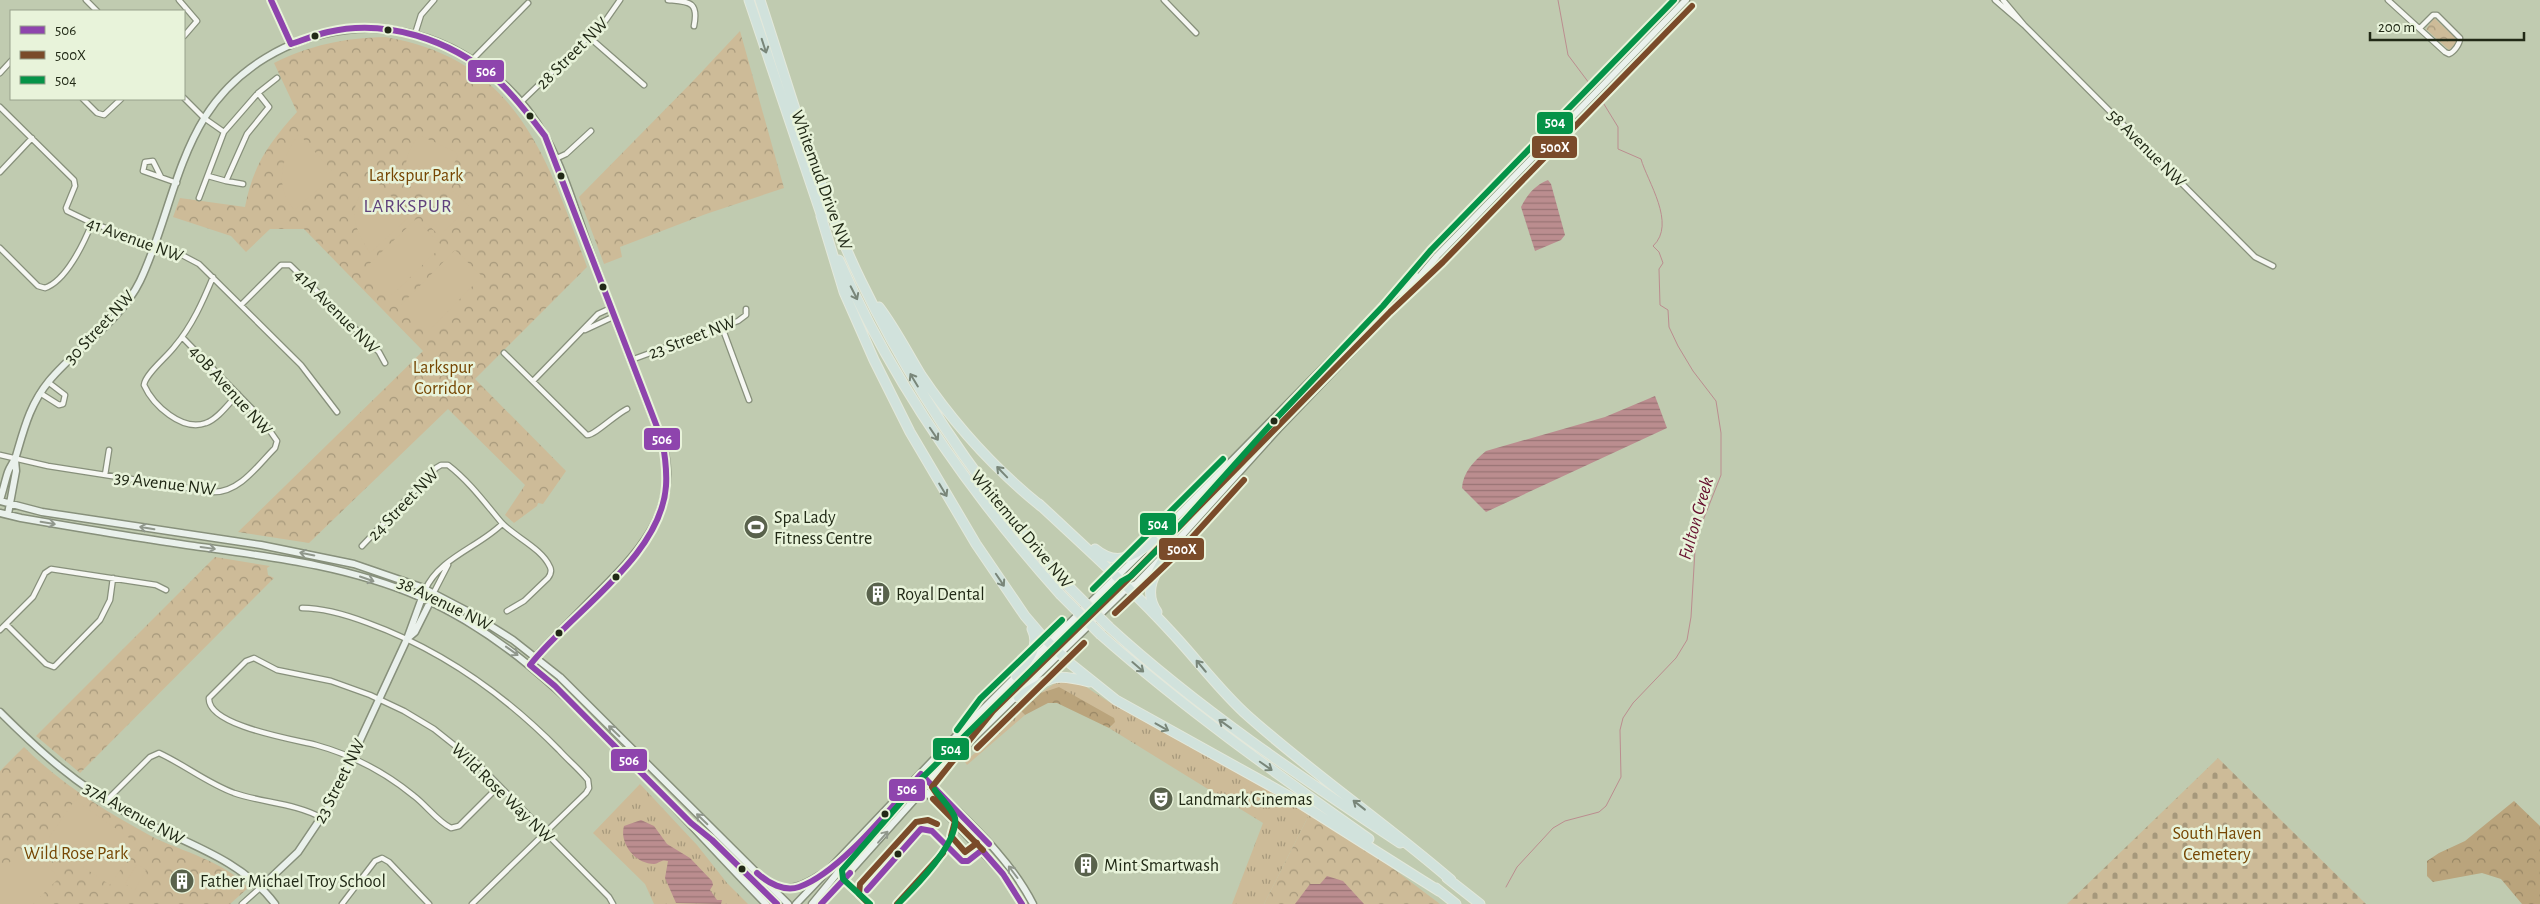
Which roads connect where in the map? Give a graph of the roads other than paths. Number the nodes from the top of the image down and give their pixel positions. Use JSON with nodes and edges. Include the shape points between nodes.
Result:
{"nodes":[{"id":1,"x":86,"y":0,"type":"edge"},
{"id":2,"x":179,"y":0,"type":"edge"},
{"id":3,"x":271,"y":0,"type":"edge"},
{"id":4,"x":434,"y":0,"type":"edge"},
{"id":5,"x":620,"y":0,"type":"edge"},
{"id":6,"x":668,"y":0,"type":"edge"},
{"id":7,"x":749,"y":0,"type":"edge"},
{"id":8,"x":760,"y":0,"type":"edge"},
{"id":9,"x":1164,"y":0,"type":"edge"},
{"id":10,"x":1686,"y":0,"type":"edge"},
{"id":11,"x":1995,"y":0,"type":"edge"},
{"id":12,"x":2003,"y":0,"type":"edge"},
{"id":13,"x":2388,"y":0,"type":"edge"},
{"id":14,"x":528,"y":3,"type":"dead end"},
{"id":15,"x":96,"y":10,"type":"edge"},
{"id":16,"x":2024,"y":25,"type":"junction"},
{"id":17,"x":694,"y":26,"type":"dead end"},
{"id":18,"x":2420,"y":28,"type":"junction"},
{"id":19,"x":1196,"y":33,"type":"dead end"},
{"id":20,"x":415,"y":34,"type":"junction"},
{"id":21,"x":185,"y":35,"type":"edge"},
{"id":22,"x":589,"y":37,"type":"junction"},
{"id":23,"x":291,"y":44,"type":"junction"},
{"id":24,"x":473,"y":59,"type":"junction"},
{"id":25,"x":10,"y":62,"type":"edge"},
{"id":26,"x":0,"y":73,"type":"edge"},
{"id":27,"x":277,"y":78,"type":"dead end"},
{"id":28,"x":644,"y":85,"type":"dead end"},
{"id":29,"x":258,"y":93,"type":"junction"},
{"id":30,"x":185,"y":99,"type":"edge"},
{"id":31,"x":84,"y":100,"type":"edge"},
{"id":32,"x":121,"y":100,"type":"edge"},
{"id":33,"x":520,"y":103,"type":"junction"},
{"id":34,"x":0,"y":107,"type":"edge"},
{"id":35,"x":204,"y":118,"type":"junction"},
{"id":36,"x":591,"y":131,"type":"dead end"},
{"id":37,"x":224,"y":132,"type":"junction"},
{"id":38,"x":32,"y":138,"type":"junction"},
{"id":39,"x":555,"y":159,"type":"junction"},
{"id":40,"x":0,"y":172,"type":"edge"},
{"id":41,"x":208,"y":176,"type":"junction"},
{"id":42,"x":160,"y":177,"type":"junction"},
{"id":43,"x":226,"y":181,"type":"junction"},
{"id":44,"x":177,"y":183,"type":"junction"},
{"id":45,"x":243,"y":184,"type":"dead end"},
{"id":46,"x":199,"y":198,"type":"dead end"},
{"id":47,"x":821,"y":216,"type":"junction"},
{"id":48,"x":92,"y":223,"type":"junction"},
{"id":49,"x":154,"y":244,"type":"junction"},
{"id":50,"x":0,"y":248,"type":"edge"},
{"id":51,"x":1437,"y":256,"type":"junction"},
{"id":52,"x":2273,"y":266,"type":"dead end"},
{"id":53,"x":213,"y":277,"type":"junction"},
{"id":54,"x":861,"y":281,"type":"junction"},
{"id":55,"x":241,"y":305,"type":"junction"},
{"id":56,"x":611,"y":308,"type":"junction"},
{"id":57,"x":746,"y":309,"type":"dead end"},
{"id":58,"x":614,"y":316,"type":"junction"},
{"id":59,"x":722,"y":327,"type":"junction"},
{"id":60,"x":584,"y":330,"type":"junction"},
{"id":61,"x":182,"y":337,"type":"junction"},
{"id":62,"x":504,"y":353,"type":"dead end"},
{"id":63,"x":631,"y":360,"type":"junction"},
{"id":64,"x":385,"y":363,"type":"dead end"},
{"id":65,"x":533,"y":381,"type":"junction"},
{"id":66,"x":48,"y":382,"type":"junction"},
{"id":67,"x":40,"y":393,"type":"junction"},
{"id":68,"x":238,"y":394,"type":"junction"},
{"id":69,"x":749,"y":400,"type":"dead end"},
{"id":70,"x":627,"y":409,"type":"dead end"},
{"id":71,"x":337,"y":412,"type":"dead end"},
{"id":72,"x":109,"y":450,"type":"dead end"},
{"id":73,"x":0,"y":455,"type":"edge"},
{"id":74,"x":15,"y":460,"type":"junction"},
{"id":75,"x":105,"y":475,"type":"junction"},
{"id":76,"x":226,"y":491,"type":"joint"},
{"id":77,"x":0,"y":500,"type":"edge"},
{"id":78,"x":10,"y":504,"type":"junction"},
{"id":79,"x":1039,"y":504,"type":"junction"},
{"id":80,"x":0,"y":513,"type":"edge"},
{"id":81,"x":8,"y":514,"type":"junction"},
{"id":82,"x":502,"y":524,"type":"junction"},
{"id":83,"x":1154,"y":540,"type":"junction"},
{"id":84,"x":362,"y":546,"type":"dead end"},
{"id":85,"x":1171,"y":548,"type":"junction"},
{"id":86,"x":449,"y":563,"type":"junction"},
{"id":87,"x":1118,"y":577,"type":"junction"},
{"id":88,"x":113,"y":578,"type":"junction"},
{"id":89,"x":1128,"y":587,"type":"junction"},
{"id":90,"x":166,"y":590,"type":"dead end"},
{"id":91,"x":425,"y":590,"type":"junction"},
{"id":92,"x":433,"y":594,"type":"junction"},
{"id":93,"x":422,"y":598,"type":"junction"},
{"id":94,"x":430,"y":602,"type":"junction"},
{"id":95,"x":302,"y":608,"type":"dead end"},
{"id":96,"x":507,"y":611,"type":"dead end"},
{"id":97,"x":1025,"y":616,"type":"junction"},
{"id":98,"x":6,"y":624,"type":"junction"},
{"id":99,"x":0,"y":630,"type":"edge"},
{"id":100,"x":1175,"y":636,"type":"junction"},
{"id":101,"x":407,"y":639,"type":"junction"},
{"id":102,"x":1049,"y":644,"type":"junction"},
{"id":103,"x":1060,"y":654,"type":"junction"},
{"id":104,"x":536,"y":657,"type":"junction"},
{"id":105,"x":530,"y":665,"type":"junction"},
{"id":106,"x":1016,"y":676,"type":"junction"},
{"id":107,"x":1092,"y":682,"type":"junction"},
{"id":108,"x":1018,"y":697,"type":"junction"},
{"id":109,"x":380,"y":699,"type":"junction"},
{"id":110,"x":2,"y":717,"type":"edge"},
{"id":111,"x":352,"y":758,"type":"junction"},
{"id":112,"x":925,"y":779,"type":"junction"},
{"id":113,"x":915,"y":780,"type":"junction"},
{"id":114,"x":499,"y":786,"type":"junction"},
{"id":115,"x":923,"y":790,"type":"junction"},
{"id":116,"x":106,"y":801,"type":"junction"},
{"id":117,"x":892,"y":804,"type":"junction"},
{"id":118,"x":322,"y":818,"type":"junction"},
{"id":119,"x":691,"y":824,"type":"junction"},
{"id":120,"x":545,"y":833,"type":"junction"},
{"id":121,"x":832,"y":867,"type":"junction"},
{"id":122,"x":762,"y":878,"type":"junction"},
{"id":123,"x":1451,"y":880,"type":"junction"},
{"id":124,"x":260,"y":888,"type":"junction"},
{"id":125,"x":1439,"y":891,"type":"junction"},
{"id":126,"x":755,"y":893,"type":"junction"},
{"id":127,"x":831,"y":894,"type":"junction"},
{"id":128,"x":242,"y":904,"type":"edge"},
{"id":129,"x":274,"y":904,"type":"edge"},
{"id":130,"x":342,"y":904,"type":"edge"},
{"id":131,"x":429,"y":904,"type":"edge"},
{"id":132,"x":472,"y":904,"type":"edge"},
{"id":133,"x":613,"y":904,"type":"edge"},
{"id":134,"x":759,"y":904,"type":"edge"},
{"id":135,"x":766,"y":904,"type":"edge"},
{"id":136,"x":777,"y":904,"type":"edge"},
{"id":137,"x":788,"y":904,"type":"edge"},
{"id":138,"x":796,"y":904,"type":"edge"},
{"id":139,"x":812,"y":904,"type":"edge"},
{"id":140,"x":821,"y":904,"type":"edge"},
{"id":141,"x":828,"y":904,"type":"edge"},
{"id":142,"x":1022,"y":904,"type":"edge"},
{"id":143,"x":1033,"y":904,"type":"edge"},
{"id":144,"x":1456,"y":904,"type":"edge"},
{"id":145,"x":1480,"y":904,"type":"edge"}],
"edges":[{"from":1,"to":15,"type":"street"},
{"from":2,"to":21,"type":"street","via":[[197,21]]},
{"from":3,"to":23,"type":"main road"},
{"from":4,"to":20,"type":"street","via":[[421,16]]},
{"from":5,"to":22,"type":"street","name":"28 Street NW"},
{"from":6,"to":17,"type":"street","via":[[693,6],[696,11]]},
{"from":7,"to":47,"type":"highway","name":"Whitemud Drive NW","one_way":true},
{"from":8,"to":54,"type":"highway","name":"Whitemud Drive NW","via":[[818,174]]},
{"from":9,"to":19,"type":"street"},
{"from":10,"to":51,"type":"main road"},
{"from":11,"to":16,"type":"street","name":"58 Avenue NW"},
{"from":12,"to":16,"type":"street","name":"58 Avenue NW"},
{"from":13,"to":18,"type":"street"},
{"from":14,"to":24,"type":"street"},
{"from":16,"to":52,"type":"street","name":"58 Avenue NW","via":[[2256,257]]},
{"from":18,"to":18,"type":"street","via":[[2449,54],[2460,41],[2437,15],[2432,15]]},
{"from":20,"to":23,"type":"main road","name":"30 Street NW","via":[[362,28]]},
{"from":20,"to":24,"type":"main road","name":"30 Street NW"},
{"from":22,"to":28,"type":"street"},
{"from":22,"to":33,"type":"street","name":"28 Street NW"},
{"from":23,"to":35,"type":"main road","name":"30 Street NW","via":[[238,79]]},
{"from":24,"to":33,"type":"main road","name":"30 Street NW","via":[[502,82]]},
{"from":25,"to":26,"type":"street"},
{"from":27,"to":29,"type":"street"},
{"from":29,"to":37,"type":"street"},
{"from":29,"to":43,"type":"street","via":[[269,107],[247,134]]},
{"from":30,"to":35,"type":"street"},
{"from":31,"to":32,"type":"street","via":[[104,115]]},
{"from":33,"to":39,"type":"main road","name":"30 Street NW","via":[[545,136]]},
{"from":34,"to":38,"type":"street","name":"41 Avenue NW"},
{"from":35,"to":37,"type":"street"},
{"from":35,"to":44,"type":"main road","name":"30 Street NW"},
{"from":36,"to":39,"type":"street","via":[[566,154]]},
{"from":37,"to":41,"type":"street"},
{"from":38,"to":40,"type":"street"},
{"from":38,"to":48,"type":"street","name":"41 Avenue NW","via":[[74,180],[67,211]]},
{"from":39,"to":56,"type":"main road","name":"30 Street NW"},
{"from":41,"to":43,"type":"street"},
{"from":41,"to":46,"type":"street"},
{"from":42,"to":42,"type":"street","via":[[153,161],[145,162],[143,171]]},
{"from":42,"to":44,"type":"street"},
{"from":43,"to":45,"type":"street"},
{"from":44,"to":49,"type":"main road","name":"30 Street NW"},
{"from":47,"to":97,"type":"highway","one_way":true,"via":[[844,292],[898,408],[957,513]]},
{"from":47,"to":125,"type":"highway","name":"Whitemud Drive NW","one_way":true,"bridge":true,"via":[[851,287],[917,408],[986,507],[1060,594],[1171,696]]},
{"from":48,"to":49,"type":"street","name":"41 Avenue NW"},
{"from":48,"to":50,"type":"street","via":[[76,258],[45,288],[38,286]]},
{"from":49,"to":53,"type":"street","name":"41 Avenue NW","via":[[193,260]]},
{"from":49,"to":66,"type":"main road","name":"30 Street NW","via":[[140,280],[125,304]]},
{"from":51,"to":83,"type":"main road"},
{"from":51,"to":85,"type":"main road","via":[[1390,312],[1278,429]]},
{"from":53,"to":55,"type":"street","name":"41 Avenue NW"},
{"from":53,"to":61,"type":"street"},
{"from":79,"to":54,"type":"highway","one_way":true,"via":[[1006,476],[952,416],[922,376],[890,321]]},
{"from":123,"to":54,"type":"highway","name":"Whitemud Drive NW","one_way":true,"bridge":true,"via":[[1180,689],[1069,587],[1027,540],[965,460],[900,357]]},
{"from":55,"to":64,"type":"street","name":"41A Avenue NW","via":[[280,266],[294,267],[379,352]]},
{"from":55,"to":71,"type":"street","name":"41 Avenue NW","via":[[301,365]]},
{"from":56,"to":58,"type":"main road","name":"30 Street NW"},
{"from":56,"to":60,"type":"street","via":[[598,314]]},
{"from":57,"to":59,"type":"street","name":"23 Street NW","via":[[744,317]]},
{"from":58,"to":60,"type":"street"},
{"from":58,"to":63,"type":"main road","name":"30 Street NW"},
{"from":59,"to":63,"type":"street","name":"23 Street NW"},
{"from":59,"to":69,"type":"street"},
{"from":60,"to":65,"type":"street"},
{"from":61,"to":68,"type":"street","name":"40B Avenue NW"},
{"from":61,"to":68,"type":"street","via":[[147,376],[144,385],[173,419],[198,424],[208,422]]},
{"from":62,"to":65,"type":"street"},
{"from":63,"to":104,"type":"main road","name":"30 Street NW","via":[[666,457],[666,482],[660,514],[651,533],[631,560]]},
{"from":65,"to":70,"type":"street","via":[[590,436]]},
{"from":66,"to":67,"type":"main road","name":"30 Street NW"},
{"from":66,"to":67,"type":"street","via":[[65,395],[63,404],[59,405]]},
{"from":67,"to":74,"type":"main road","name":"30 Street NW","via":[[28,415]]},
{"from":68,"to":76,"type":"street","name":"40B Avenue NW","via":[[266,423],[277,444],[242,481]]},
{"from":72,"to":75,"type":"street","name":"39 Avenue NW"},
{"from":73,"to":74,"type":"street","name":"39 Avenue NW"},
{"from":74,"to":75,"type":"street","name":"39 Avenue NW"},
{"from":74,"to":77,"type":"main road","name":"30 Street NW"},
{"from":74,"to":78,"type":"main road","name":"30 Street NW"},
{"from":75,"to":76,"type":"street","name":"39 Avenue NW","via":[[214,492]]},
{"from":77,"to":78,"type":"main road","name":"38 Avenue NW"},
{"from":78,"to":81,"type":"main road","name":"30 Street NW"},
{"from":91,"to":78,"type":"main road","name":"38 Avenue NW","one_way":true,"via":[[354,564],[308,554],[42,512]]},
{"from":79,"to":83,"type":"highway","via":[[1111,559],[1130,557]]},
{"from":79,"to":87,"type":"highway"},
{"from":80,"to":81,"type":"main road","name":"38 Avenue NW"},
{"from":81,"to":93,"type":"main road","name":"38 Avenue NW","one_way":true,"via":[[322,565]]},
{"from":82,"to":84,"type":"street","name":"24 Street NW","via":[[490,507],[446,464],[436,468]]},
{"from":82,"to":86,"type":"street","name":"23 Street NW"},
{"from":82,"to":96,"type":"street","via":[[531,546],[551,569],[550,575],[528,598]]},
{"from":83,"to":87,"type":"main road"},
{"from":85,"to":89,"type":"main road","via":[[1136,584]]},
{"from":85,"to":100,"type":"highway","via":[[1155,573],[1150,593],[1151,603]]},
{"from":86,"to":91,"type":"street","name":"23 Street NW","via":[[437,571]]},
{"from":86,"to":92,"type":"street","name":"23 Street NW"},
{"from":87,"to":89,"type":"highway"},
{"from":87,"to":102,"type":"main road"},
{"from":88,"to":90,"type":"street","via":[[156,585]]},
{"from":88,"to":98,"type":"street","via":[[54,569],[47,571],[32,597]]},
{"from":88,"to":98,"type":"street","via":[[110,600],[100,620],[60,663],[52,667]]},
{"from":89,"to":100,"type":"highway"},
{"from":89,"to":103,"type":"main road"},
{"from":91,"to":92,"type":"main road","name":"38 Avenue NW"},
{"from":91,"to":93,"type":"main road","name":"23 Street NW"},
{"from":92,"to":94,"type":"main road","name":"23 Street NW"},
{"from":92,"to":104,"type":"main road","name":"38 Avenue NW","via":[[498,630]]},
{"from":93,"to":94,"type":"main road","name":"38 Avenue NW"},
{"from":93,"to":101,"type":"main road","name":"23 Street NW"},
{"from":94,"to":101,"type":"main road","name":"23 Street NW","via":[[415,632]]},
{"from":94,"to":105,"type":"main road","name":"38 Avenue NW","one_way":true,"via":[[485,633]]},
{"from":95,"to":101,"type":"street","via":[[340,614]]},
{"from":97,"to":102,"type":"highway"},
{"from":97,"to":106,"type":"highway","via":[[1036,641]]},
{"from":98,"to":99,"type":"street"},
{"from":123,"to":100,"type":"highway","one_way":true,"via":[[1228,697]]},
{"from":101,"to":109,"type":"main road","name":"23 Street NW"},
{"from":101,"to":120,"type":"street","via":[[455,664],[499,695],[588,780],[588,790]]},
{"from":102,"to":103,"type":"highway"},
{"from":102,"to":106,"type":"main road"},
{"from":103,"to":107,"type":"highway"},
{"from":103,"to":108,"type":"main road"},
{"from":104,"to":105,"type":"main road","name":"30 Street NW"},
{"from":122,"to":104,"type":"main road","name":"38 Avenue NW","one_way":true},
{"from":105,"to":119,"type":"main road","name":"38 Avenue NW","via":[[590,720]]},
{"from":106,"to":112,"type":"main road","via":[[986,705],[960,741]]},
{"from":107,"to":108,"type":"highway","via":[[1056,676]]},
{"from":107,"to":125,"type":"highway","one_way":true,"via":[[1134,711],[1287,795]]},
{"from":108,"to":112,"type":"main road"},
{"from":109,"to":111,"type":"main road","name":"23 Street NW"},
{"from":109,"to":111,"type":"street","name":"Wild Rose Way NW","via":[[331,682],[278,670],[254,658],[246,661],[209,698],[214,710],[248,728],[316,745]]},
{"from":109,"to":114,"type":"street","name":"Wild Rose Way NW","via":[[443,735]]},
{"from":110,"to":116,"type":"main road","name":"37A Avenue NW","via":[[54,765]]},
{"from":111,"to":114,"type":"street","via":[[405,789],[451,828],[459,826]]},
{"from":111,"to":118,"type":"main road","name":"23 Street NW"},
{"from":112,"to":113,"type":"main road"},
{"from":112,"to":115,"type":"main road"},
{"from":143,"to":112,"type":"main road","one_way":true,"via":[[996,851]]},
{"from":113,"to":115,"type":"main road"},
{"from":113,"to":117,"type":"main road"},
{"from":114,"to":120,"type":"street","name":"Wild Rose Way NW"},
{"from":127,"to":115,"type":"main road","one_way":true},
{"from":115,"to":142,"type":"main road","via":[[1004,874]]},
{"from":116,"to":118,"type":"street","via":[[150,756],[159,753],[232,792],[299,808]]},
{"from":116,"to":124,"type":"main road","name":"37A Avenue NW","via":[[226,861]]},
{"from":117,"to":121,"type":"main road"},
{"from":117,"to":139,"type":"main road"},
{"from":118,"to":124,"type":"main road","name":"23 Street NW","via":[[298,852]]},
{"from":119,"to":126,"type":"main road","name":"38 Avenue NW"},
{"from":119,"to":136,"type":"main road","via":[[712,840]]},
{"from":120,"to":132,"type":"street"},
{"from":120,"to":133,"type":"street","name":"Wild Rose Way NW"},
{"from":121,"to":122,"type":"main road","via":[[798,887],[773,885]]},
{"from":121,"to":138,"type":"main road"},
{"from":122,"to":137,"type":"main road","name":"38 Avenue NW"},
{"from":123,"to":145,"type":"highway","name":"Whitemud Drive NW"},
{"from":124,"to":128,"type":"street","name":"23 Street NW"},
{"from":124,"to":129,"type":"main road","name":"37A Avenue NW"},
{"from":125,"to":144,"type":"highway","name":"Whitemud Drive NW"},
{"from":126,"to":134,"type":"main road"},
{"from":126,"to":135,"type":"main road","name":"38 Avenue NW"},
{"from":127,"to":140,"type":"main road"},
{"from":127,"to":141,"type":"main road"},
{"from":130,"to":131,"type":"street","via":[[380,858],[389,862]]}]}
